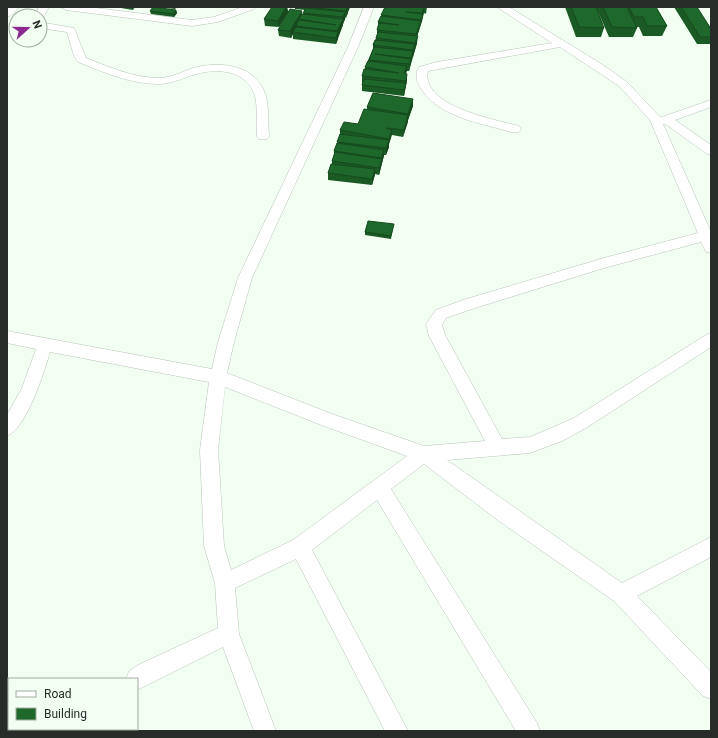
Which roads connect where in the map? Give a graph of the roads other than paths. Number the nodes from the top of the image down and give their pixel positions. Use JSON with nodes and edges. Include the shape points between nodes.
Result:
{"nodes":[{"id":1,"x":15,"y":7,"type":"edge"},
{"id":2,"x":66,"y":7,"type":"edge"},
{"id":3,"x":248,"y":7,"type":"edge"},
{"id":4,"x":369,"y":7,"type":"edge"},
{"id":5,"x":502,"y":7,"type":"edge"},
{"id":6,"x":7,"y":14,"type":"edge"},
{"id":7,"x":48,"y":27,"type":"edge"},
{"id":8,"x":562,"y":44,"type":"junction"},
{"id":9,"x":711,"y":103,"type":"edge"},
{"id":10,"x":660,"y":119,"type":"junction"},
{"id":11,"x":515,"y":129,"type":"dead end"},
{"id":12,"x":263,"y":136,"type":"dead end"},
{"id":13,"x":711,"y":151,"type":"edge"},
{"id":14,"x":708,"y":242,"type":"edge"},
{"id":15,"x":7,"y":337,"type":"edge"},
{"id":16,"x":711,"y":339,"type":"edge"},
{"id":17,"x":45,"y":344,"type":"junction"},
{"id":18,"x":218,"y":377,"type":"junction"},
{"id":19,"x":7,"y":428,"type":"edge"},
{"id":20,"x":498,"y":448,"type":"junction"},
{"id":21,"x":424,"y":454,"type":"junction"},
{"id":22,"x":379,"y":486,"type":"junction"},
{"id":23,"x":300,"y":547,"type":"junction"},
{"id":24,"x":711,"y":547,"type":"edge"},
{"id":25,"x":225,"y":583,"type":"junction"},
{"id":26,"x":621,"y":594,"type":"junction"},
{"id":27,"x":229,"y":634,"type":"junction"},
{"id":28,"x":138,"y":678,"type":"edge"},
{"id":29,"x":711,"y":688,"type":"edge"},
{"id":30,"x":56,"y":730,"type":"edge"},
{"id":31,"x":51,"y":731,"type":"edge"},
{"id":32,"x":265,"y":731,"type":"edge"},
{"id":33,"x":397,"y":731,"type":"edge"},
{"id":34,"x":529,"y":731,"type":"edge"}],
"edges":[{"from":1,"to":6,"type":"street"},
{"from":2,"to":3,"type":"street","via":[[192,23],[224,18]]},
{"from":4,"to":18,"type":"street","via":[[353,47],[245,278]]},
{"from":5,"to":8,"type":"street"},
{"from":7,"to":12,"type":"street","via":[[71,30],[82,60],[135,78],[170,80],[209,67],[236,70],[252,81],[260,95]]},
{"from":8,"to":10,"type":"street","via":[[623,84]]},
{"from":8,"to":11,"type":"street","via":[[423,69],[422,82],[430,95],[450,108]]},
{"from":9,"to":10,"type":"street"},
{"from":10,"to":13,"type":"street","via":[[676,125]]},
{"from":10,"to":14,"type":"street"},
{"from":14,"to":20,"type":"street","via":[[604,263],[441,314],[434,324],[437,336]]},
{"from":15,"to":17,"type":"street"},
{"from":16,"to":20,"type":"street","via":[[580,423],[530,445]]},
{"from":17,"to":18,"type":"street"},
{"from":17,"to":19,"type":"street","via":[[28,394]]},
{"from":18,"to":21,"type":"street"},
{"from":18,"to":25,"type":"street","via":[[210,450],[214,546]]},
{"from":20,"to":21,"type":"street"},
{"from":21,"to":22,"type":"street"},
{"from":21,"to":26,"type":"street"},
{"from":22,"to":23,"type":"street"},
{"from":22,"to":34,"type":"street"},
{"from":23,"to":25,"type":"street"},
{"from":23,"to":33,"type":"street"},
{"from":24,"to":26,"type":"street"},
{"from":25,"to":27,"type":"street"},
{"from":26,"to":29,"type":"street"},
{"from":27,"to":28,"type":"street"},
{"from":27,"to":32,"type":"street"},
{"from":30,"to":31,"type":"street"}]}
